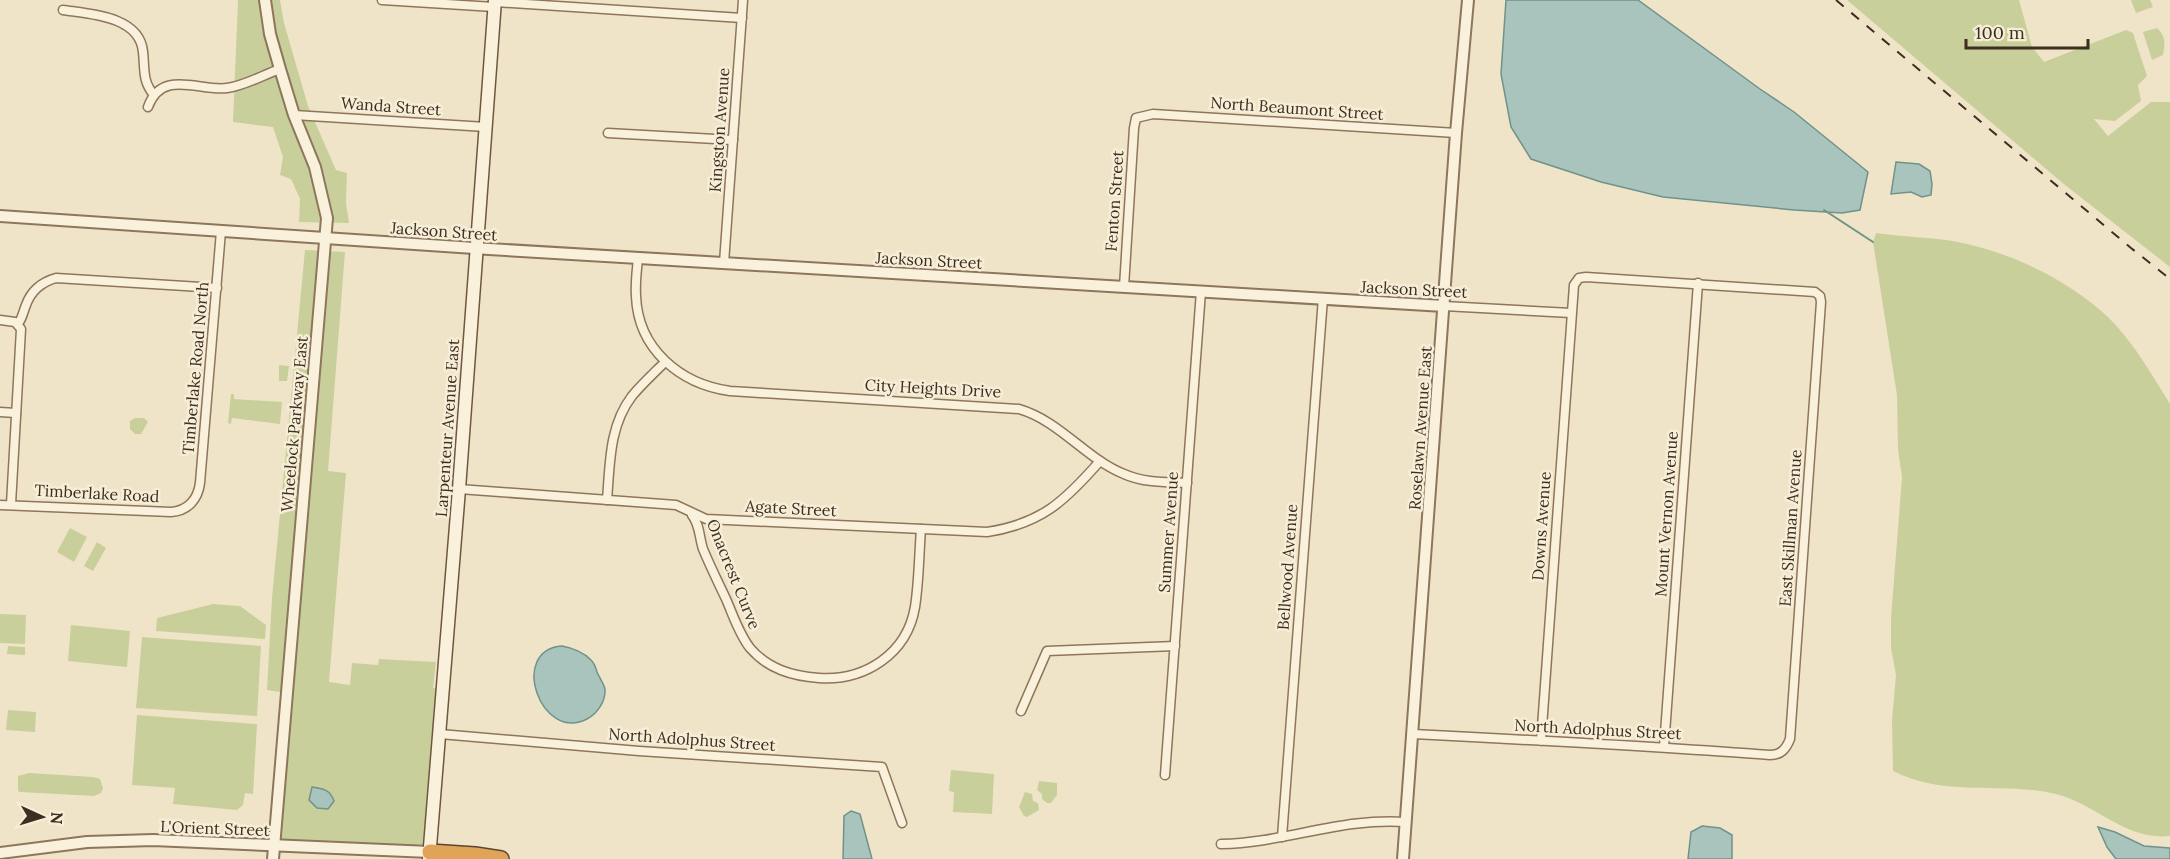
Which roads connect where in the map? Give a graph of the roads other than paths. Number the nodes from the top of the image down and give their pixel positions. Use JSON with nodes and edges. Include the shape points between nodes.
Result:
{"nodes":[{"id":1,"x":265,"y":0,"type":"edge"},
{"id":2,"x":382,"y":0,"type":"edge"},
{"id":3,"x":743,"y":0,"type":"edge"},
{"id":4,"x":1468,"y":0,"type":"edge"},
{"id":5,"x":495,"y":3,"type":"edge"},
{"id":6,"x":63,"y":10,"type":"dead end"},
{"id":7,"x":742,"y":18,"type":"junction"},
{"id":8,"x":280,"y":69,"type":"junction"},
{"id":9,"x":154,"y":96,"type":"junction"},
{"id":10,"x":148,"y":107,"type":"dead end"},
{"id":11,"x":294,"y":114,"type":"junction"},
{"id":12,"x":1136,"y":118,"type":"joint"},
{"id":13,"x":486,"y":127,"type":"junction"},
{"id":14,"x":608,"y":133,"type":"dead end"},
{"id":15,"x":1456,"y":133,"type":"junction"},
{"id":16,"x":733,"y":140,"type":"junction"},
{"id":17,"x":0,"y":216,"type":"edge"},
{"id":18,"x":221,"y":231,"type":"junction"},
{"id":19,"x":326,"y":238,"type":"junction"},
{"id":20,"x":477,"y":249,"type":"junction"},
{"id":21,"x":638,"y":258,"type":"junction"},
{"id":22,"x":724,"y":263,"type":"junction"},
{"id":23,"x":1698,"y":284,"type":"junction"},
{"id":24,"x":1124,"y":287,"type":"junction"},
{"id":25,"x":217,"y":288,"type":"junction"},
{"id":26,"x":1201,"y":291,"type":"junction"},
{"id":27,"x":1323,"y":298,"type":"junction"},
{"id":28,"x":1444,"y":306,"type":"junction"},
{"id":29,"x":1571,"y":313,"type":"junction"},
{"id":30,"x":0,"y":320,"type":"edge"},
{"id":31,"x":18,"y":324,"type":"junction"},
{"id":32,"x":665,"y":362,"type":"junction"},
{"id":33,"x":0,"y":412,"type":"edge"},
{"id":34,"x":16,"y":413,"type":"junction"},
{"id":35,"x":1100,"y":461,"type":"junction"},
{"id":36,"x":1187,"y":483,"type":"junction"},
{"id":37,"x":459,"y":489,"type":"junction"},
{"id":38,"x":607,"y":500,"type":"junction"},
{"id":39,"x":11,"y":504,"type":"junction"},
{"id":40,"x":190,"y":504,"type":"joint"},
{"id":41,"x":0,"y":505,"type":"edge"},
{"id":42,"x":690,"y":512,"type":"junction"},
{"id":43,"x":921,"y":529,"type":"junction"},
{"id":44,"x":1175,"y":646,"type":"junction"},
{"id":45,"x":1021,"y":711,"type":"dead end"},
{"id":46,"x":440,"y":734,"type":"junction"},
{"id":47,"x":1413,"y":734,"type":"junction"},
{"id":48,"x":1541,"y":741,"type":"junction"},
{"id":49,"x":1664,"y":747,"type":"junction"},
{"id":50,"x":1780,"y":753,"type":"joint"},
{"id":51,"x":1165,"y":775,"type":"dead end"},
{"id":52,"x":1406,"y":822,"type":"junction"},
{"id":53,"x":902,"y":823,"type":"dead end"},
{"id":54,"x":1282,"y":837,"type":"junction"},
{"id":55,"x":1221,"y":844,"type":"dead end"},
{"id":56,"x":274,"y":845,"type":"junction"},
{"id":57,"x":0,"y":853,"type":"edge"},
{"id":58,"x":430,"y":856,"type":"edge"},
{"id":59,"x":273,"y":859,"type":"edge"},
{"id":60,"x":501,"y":859,"type":"edge"},
{"id":61,"x":1403,"y":859,"type":"edge"}],
"edges":[{"from":1,"to":8,"type":"street","name":"Wheelock Parkway East"},
{"from":2,"to":5,"type":"street"},
{"from":3,"to":7,"type":"street","name":"Kingston Avenue"},
{"from":4,"to":15,"type":"street","name":"Roselawn Avenue East"},
{"from":5,"to":7,"type":"street"},
{"from":5,"to":13,"type":"main road","name":"Larpenteur Avenue East"},
{"from":6,"to":9,"type":"street","via":[[111,19],[134,31],[142,44],[145,80]]},
{"from":7,"to":16,"type":"street","name":"Kingston Avenue"},
{"from":8,"to":9,"type":"street","via":[[226,88],[178,84]]},
{"from":8,"to":11,"type":"street","name":"Wheelock Parkway East"},
{"from":9,"to":10,"type":"street"},
{"from":11,"to":13,"type":"street","name":"Wanda Street"},
{"from":11,"to":19,"type":"street","name":"Wheelock Parkway East","via":[[323,196]]},
{"from":12,"to":15,"type":"street","name":"North Beaumont Street","via":[[1153,114]]},
{"from":12,"to":24,"type":"street","name":"Fenton Street"},
{"from":13,"to":20,"type":"main road","name":"Larpenteur Avenue East"},
{"from":14,"to":16,"type":"street"},
{"from":15,"to":28,"type":"street","name":"Roselawn Avenue East"},
{"from":16,"to":22,"type":"street","name":"Kingston Avenue"},
{"from":17,"to":18,"type":"street","name":"Jackson Street"},
{"from":18,"to":19,"type":"street","name":"Jackson Street"},
{"from":18,"to":25,"type":"street","name":"Timberlake Road North"},
{"from":19,"to":20,"type":"street","name":"Jackson Street"},
{"from":19,"to":56,"type":"street","name":"Wheelock Parkway East"},
{"from":20,"to":21,"type":"street","name":"Jackson Street"},
{"from":20,"to":37,"type":"main road","name":"Larpenteur Avenue East"},
{"from":21,"to":22,"type":"street","name":"Jackson Street"},
{"from":21,"to":32,"type":"street","via":[[638,311],[647,338]]},
{"from":22,"to":24,"type":"street","name":"Jackson Street"},
{"from":23,"to":29,"type":"street","via":[[1582,277],[1574,285]]},
{"from":23,"to":49,"type":"street","name":"Mount Vernon Avenue"},
{"from":23,"to":50,"type":"street","name":"East Skillman Avenue","via":[[1813,291],[1820,296],[1790,739]]},
{"from":24,"to":26,"type":"street","name":"Jackson Street"},
{"from":25,"to":31,"type":"street","via":[[56,278],[35,291]]},
{"from":25,"to":40,"type":"street","name":"Timberlake Road North","via":[[200,483]]},
{"from":26,"to":27,"type":"street","name":"Jackson Street"},
{"from":26,"to":36,"type":"street","name":"Summer Avenue"},
{"from":27,"to":28,"type":"street","name":"Jackson Street"},
{"from":27,"to":54,"type":"street","name":"Bellwood Avenue"},
{"from":28,"to":29,"type":"street","name":"Jackson Street"},
{"from":28,"to":47,"type":"street","name":"Roselawn Avenue East"},
{"from":29,"to":48,"type":"street","name":"Downs Avenue"},
{"from":30,"to":31,"type":"street"},
{"from":31,"to":34,"type":"street","via":[[21,329]]},
{"from":32,"to":35,"type":"street","name":"City Heights Drive","via":[[700,385],[730,391],[1019,409],[1046,420]]},
{"from":32,"to":38,"type":"street","via":[[632,396],[618,422],[611,449]]},
{"from":33,"to":34,"type":"street"},
{"from":34,"to":39,"type":"street"},
{"from":35,"to":36,"type":"street","name":"City Heights Drive","via":[[1140,479]]},
{"from":35,"to":43,"type":"street","name":"Agate Street","via":[[1058,505],[1019,525],[987,532]]},
{"from":36,"to":44,"type":"street","name":"Summer Avenue"},
{"from":37,"to":38,"type":"street","name":"Agate Street"},
{"from":37,"to":46,"type":"main road","name":"Larpenteur Avenue East"},
{"from":38,"to":42,"type":"street","name":"Agate Street","via":[[676,505]]},
{"from":39,"to":40,"type":"street","name":"Timberlake Road","via":[[171,512]]},
{"from":39,"to":41,"type":"street","name":"Timberlake Road"},
{"from":42,"to":43,"type":"street","name":"Agate Street","via":[[706,519]]},
{"from":42,"to":43,"type":"street","name":"Onacrest Curve","via":[[750,647],[783,672],[807,677],[838,678],[864,672],[884,660],[900,643],[915,608]]},
{"from":44,"to":45,"type":"street","via":[[1047,651]]},
{"from":44,"to":51,"type":"street","name":"Summer Avenue"},
{"from":46,"to":53,"type":"street","name":"North Adolphus Street","via":[[882,767]]},
{"from":46,"to":58,"type":"main road","name":"Larpenteur Avenue East"},
{"from":47,"to":48,"type":"street","name":"North Adolphus Street"},
{"from":47,"to":52,"type":"street","name":"Roselawn Avenue East"},
{"from":48,"to":49,"type":"street","name":"North Adolphus Street"},
{"from":49,"to":50,"type":"street","name":"North Adolphus Street"},
{"from":52,"to":54,"type":"street","via":[[1370,821]]},
{"from":52,"to":61,"type":"street","name":"Roselawn Avenue East"},
{"from":54,"to":55,"type":"street"},
{"from":56,"to":57,"type":"street","name":"L'Orient Street","via":[[109,840]]},
{"from":56,"to":58,"type":"street","name":"L'Orient Street"},
{"from":56,"to":59,"type":"street","name":"Wheelock Parkway East"},
{"from":58,"to":60,"type":"highway"}]}
